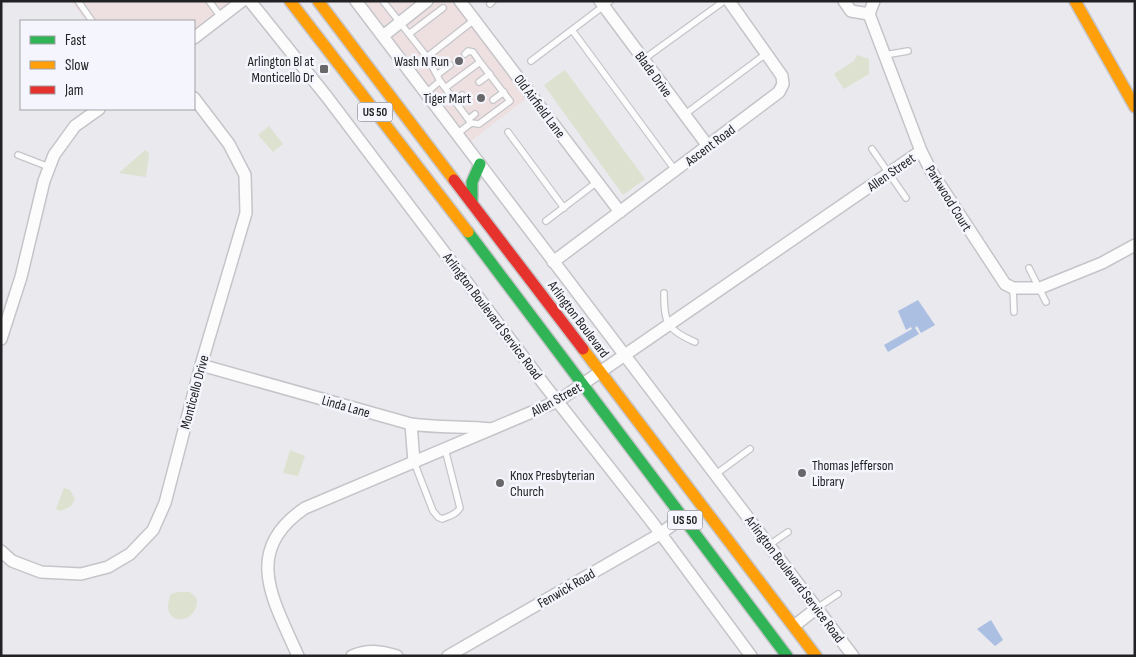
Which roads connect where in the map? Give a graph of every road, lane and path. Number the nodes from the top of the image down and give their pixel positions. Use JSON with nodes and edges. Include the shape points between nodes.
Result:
{"nodes":[{"id":1,"x":78,"y":1,"type":"edge"},
{"id":2,"x":209,"y":1,"type":"edge"},
{"id":3,"x":242,"y":1,"type":"edge"},
{"id":4,"x":250,"y":1,"type":"edge"},
{"id":5,"x":290,"y":1,"type":"edge"},
{"id":6,"x":318,"y":1,"type":"edge"},
{"id":7,"x":356,"y":1,"type":"edge"},
{"id":8,"x":383,"y":1,"type":"edge"},
{"id":9,"x":427,"y":1,"type":"edge"},
{"id":10,"x":460,"y":1,"type":"edge"},
{"id":11,"x":724,"y":1,"type":"edge"},
{"id":12,"x":729,"y":1,"type":"edge"},
{"id":13,"x":844,"y":1,"type":"edge"},
{"id":14,"x":874,"y":1,"type":"edge"},
{"id":15,"x":1075,"y":1,"type":"edge"},
{"id":16,"x":605,"y":3,"type":"edge"},
{"id":17,"x":443,"y":8,"type":"dead end"},
{"id":18,"x":869,"y":14,"type":"junction"},
{"id":19,"x":221,"y":17,"type":"junction"},
{"id":20,"x":91,"y":20,"type":"edge"},
{"id":21,"x":474,"y":20,"type":"junction"},
{"id":22,"x":400,"y":22,"type":"junction"},
{"id":23,"x":572,"y":30,"type":"junction"},
{"id":24,"x":409,"y":34,"type":"junction"},
{"id":25,"x":383,"y":36,"type":"junction"},
{"id":26,"x":195,"y":37,"type":"edge"},
{"id":27,"x":908,"y":51,"type":"dead end"},
{"id":28,"x":767,"y":53,"type":"junction"},
{"id":29,"x":465,"y":54,"type":"dead end"},
{"id":30,"x":885,"y":55,"type":"junction"},
{"id":31,"x":427,"y":57,"type":"junction"},
{"id":32,"x":644,"y":59,"type":"junction"},
{"id":33,"x":531,"y":61,"type":"dead end"},
{"id":34,"x":480,"y":62,"type":"junction"},
{"id":35,"x":450,"y":65,"type":"dead end"},
{"id":36,"x":490,"y":74,"type":"junction"},
{"id":37,"x":437,"y":75,"type":"junction"},
{"id":38,"x":440,"y":81,"type":"junction"},
{"id":39,"x":480,"y":82,"type":"dead end"},
{"id":40,"x":445,"y":88,"type":"junction"},
{"id":41,"x":504,"y":92,"type":"junction"},
{"id":42,"x":426,"y":93,"type":"junction"},
{"id":43,"x":462,"y":96,"type":"dead end"},
{"id":44,"x":195,"y":99,"type":"edge"},
{"id":45,"x":493,"y":100,"type":"dead end"},
{"id":46,"x":455,"y":101,"type":"junction"},
{"id":47,"x":1135,"y":107,"type":"edge"},
{"id":48,"x":97,"y":110,"type":"edge"},
{"id":49,"x":475,"y":114,"type":"dead end"},
{"id":50,"x":684,"y":115,"type":"junction"},
{"id":51,"x":470,"y":121,"type":"junction"},
{"id":52,"x":508,"y":132,"type":"dead end"},
{"id":53,"x":457,"y":134,"type":"junction"},
{"id":54,"x":708,"y":146,"type":"junction"},
{"id":55,"x":872,"y":149,"type":"dead end"},
{"id":56,"x":921,"y":151,"type":"junction"},
{"id":57,"x":18,"y":154,"type":"dead end"},
{"id":58,"x":480,"y":164,"type":"junction"},
{"id":59,"x":444,"y":165,"type":"junction"},
{"id":60,"x":49,"y":167,"type":"junction"},
{"id":61,"x":675,"y":170,"type":"junction"},
{"id":62,"x":890,"y":173,"type":"junction"},
{"id":63,"x":598,"y":182,"type":"junction"},
{"id":64,"x":906,"y":198,"type":"dead end"},
{"id":65,"x":472,"y":202,"type":"junction"},
{"id":66,"x":564,"y":208,"type":"junction"},
{"id":67,"x":620,"y":212,"type":"junction"},
{"id":68,"x":546,"y":221,"type":"dead end"},
{"id":69,"x":1135,"y":245,"type":"edge"},
{"id":70,"x":553,"y":262,"type":"junction"},
{"id":71,"x":1029,"y":268,"type":"dead end"},
{"id":72,"x":1013,"y":288,"type":"junction"},
{"id":73,"x":1040,"y":288,"type":"junction"},
{"id":74,"x":664,"y":293,"type":"dead end"},
{"id":75,"x":1046,"y":302,"type":"dead end"},
{"id":76,"x":1014,"y":312,"type":"dead end"},
{"id":77,"x":669,"y":325,"type":"junction"},
{"id":78,"x":1,"y":339,"type":"edge"},
{"id":79,"x":695,"y":342,"type":"dead end"},
{"id":80,"x":626,"y":355,"type":"junction"},
{"id":81,"x":201,"y":365,"type":"junction"},
{"id":82,"x":601,"y":372,"type":"junction"},
{"id":83,"x":582,"y":385,"type":"junction"},
{"id":84,"x":558,"y":401,"type":"junction"},
{"id":85,"x":411,"y":424,"type":"junction"},
{"id":86,"x":494,"y":429,"type":"junction"},
{"id":87,"x":445,"y":449,"type":"junction"},
{"id":88,"x":750,"y":449,"type":"dead end"},
{"id":89,"x":414,"y":462,"type":"junction"},
{"id":90,"x":716,"y":474,"type":"junction"},
{"id":91,"x":683,"y":518,"type":"junction"},
{"id":92,"x":788,"y":532,"type":"dead end"},
{"id":93,"x":660,"y":534,"type":"junction"},
{"id":94,"x":770,"y":546,"type":"junction"},
{"id":95,"x":1,"y":551,"type":"edge"},
{"id":96,"x":838,"y":594,"type":"dead end"},
{"id":97,"x":817,"y":608,"type":"junction"},
{"id":98,"x":794,"y":626,"type":"junction"},
{"id":99,"x":298,"y":656,"type":"edge"},
{"id":100,"x":352,"y":656,"type":"edge"},
{"id":101,"x":397,"y":656,"type":"edge"},
{"id":102,"x":448,"y":656,"type":"edge"},
{"id":103,"x":751,"y":656,"type":"edge"},
{"id":104,"x":787,"y":656,"type":"edge"},
{"id":105,"x":816,"y":656,"type":"edge"},
{"id":106,"x":853,"y":656,"type":"edge"}],
"edges":[{"from":1,"to":20,"type":"lane"},
{"from":2,"to":19,"type":"lane"},
{"from":3,"to":19,"type":"street"},
{"from":4,"to":84,"type":"street","name":"Arlington Boulevard Service Road","via":[[322,90]]},
{"from":5,"to":83,"type":"main road","number":"US 50"},
{"from":6,"to":59,"type":"main road","name":"Arlington Boulevard","number":"US 50"},
{"from":7,"to":25,"type":"street","name":"Arlington Boulevard Service Road"},
{"from":8,"to":22,"type":"lane"},
{"from":9,"to":22,"type":"street"},
{"from":10,"to":21,"type":"street","name":"Old Airfield Lane"},
{"from":11,"to":32,"type":"lane"},
{"from":12,"to":28,"type":"street","name":"Ascent Road"},
{"from":13,"to":18,"type":"street","via":[[851,11]]},
{"from":14,"to":18,"type":"street"},
{"from":15,"to":47,"type":"main road"},
{"from":16,"to":23,"type":"lane"},
{"from":16,"to":32,"type":"street","name":"Blade Drive"},
{"from":17,"to":24,"type":"lane"},
{"from":18,"to":30,"type":"street","name":"Parkwood Court"},
{"from":19,"to":26,"type":"street"},
{"from":21,"to":31,"type":"lane"},
{"from":21,"to":63,"type":"street","name":"Old Airfield Lane"},
{"from":22,"to":24,"type":"lane"},
{"from":22,"to":25,"type":"street"},
{"from":23,"to":33,"type":"lane"},
{"from":23,"to":61,"type":"lane"},
{"from":24,"to":31,"type":"lane"},
{"from":25,"to":42,"type":"street","name":"Arlington Boulevard Service Road"},
{"from":27,"to":30,"type":"lane"},
{"from":28,"to":50,"type":"lane"},
{"from":28,"to":54,"type":"street","name":"Ascent Road","via":[[782,76],[779,92]]},
{"from":29,"to":34,"type":"lane","via":[[473,52]]},
{"from":30,"to":56,"type":"street","name":"Parkwood Court"},
{"from":31,"to":37,"type":"lane"},
{"from":32,"to":50,"type":"street","name":"Blade Drive"},
{"from":34,"to":36,"type":"lane"},
{"from":34,"to":40,"type":"lane"},
{"from":35,"to":37,"type":"lane"},
{"from":36,"to":39,"type":"lane"},
{"from":36,"to":41,"type":"lane"},
{"from":37,"to":38,"type":"lane"},
{"from":38,"to":40,"type":"lane"},
{"from":38,"to":42,"type":"lane"},
{"from":40,"to":46,"type":"lane"},
{"from":41,"to":45,"type":"lane"},
{"from":41,"to":51,"type":"lane","via":[[510,101],[479,124]]},
{"from":42,"to":53,"type":"street","name":"Arlington Boulevard Service Road"},
{"from":43,"to":46,"type":"lane"},
{"from":44,"to":81,"type":"street","name":"Monticello Drive","via":[[229,144],[245,175],[246,213]]},
{"from":46,"to":51,"type":"lane"},
{"from":48,"to":60,"type":"street","via":[[75,126]]},
{"from":49,"to":51,"type":"lane"},
{"from":50,"to":54,"type":"street","name":"Blade Drive"},
{"from":51,"to":53,"type":"lane"},
{"from":52,"to":66,"type":"lane"},
{"from":53,"to":58,"type":"street","name":"Arlington Boulevard Service Road"},
{"from":54,"to":61,"type":"street","name":"Ascent Road"},
{"from":55,"to":62,"type":"lane"},
{"from":56,"to":62,"type":"street","name":"Allen Street"},
{"from":56,"to":72,"type":"street","name":"Parkwood Court","via":[[997,273],[1005,284]]},
{"from":57,"to":60,"type":"lane"},
{"from":58,"to":59,"type":"main road","via":[[464,169]]},
{"from":58,"to":65,"type":"main road","via":[[470,187]]},
{"from":58,"to":70,"type":"street","name":"Arlington Boulevard Service Road"},
{"from":59,"to":65,"type":"main road","name":"Arlington Boulevard","number":"US 50"},
{"from":60,"to":78,"type":"street"},
{"from":61,"to":67,"type":"street","name":"Ascent Road"},
{"from":62,"to":64,"type":"lane"},
{"from":62,"to":77,"type":"street","name":"Allen Street"},
{"from":63,"to":66,"type":"lane"},
{"from":63,"to":67,"type":"street","name":"Old Airfield Lane"},
{"from":65,"to":82,"type":"main road","name":"Arlington Boulevard","number":"US 50"},
{"from":66,"to":68,"type":"lane"},
{"from":67,"to":70,"type":"street","name":"Ascent Road"},
{"from":69,"to":73,"type":"street","via":[[1102,263]]},
{"from":70,"to":80,"type":"street","name":"Arlington Boulevard Service Road"},
{"from":71,"to":73,"type":"lane"},
{"from":72,"to":73,"type":"street"},
{"from":72,"to":76,"type":"lane"},
{"from":73,"to":75,"type":"lane"},
{"from":74,"to":77,"type":"lane","via":[[664,315]]},
{"from":77,"to":79,"type":"lane","via":[[677,334]]},
{"from":77,"to":80,"type":"street","name":"Allen Street"},
{"from":80,"to":82,"type":"street","name":"Allen Street"},
{"from":80,"to":90,"type":"street","name":"Arlington Boulevard Service Road"},
{"from":81,"to":85,"type":"street","name":"Linda Lane"},
{"from":81,"to":95,"type":"street","name":"Monticello Drive","via":[[165,503],[152,530],[130,554],[108,567],[81,574],[41,572],[12,561]]},
{"from":82,"to":83,"type":"street","name":"Allen Street"},
{"from":82,"to":98,"type":"main road","name":"Arlington Boulevard","number":"US 50"},
{"from":83,"to":84,"type":"street","name":"Allen Street"},
{"from":83,"to":91,"type":"main road","number":"US 50"},
{"from":84,"to":86,"type":"street","name":"Allen Street"},
{"from":84,"to":93,"type":"street","name":"Arlington Boulevard Service Road"},
{"from":85,"to":86,"type":"street","name":"Linda Lane"},
{"from":85,"to":89,"type":"street"},
{"from":86,"to":87,"type":"street","name":"Allen Street"},
{"from":87,"to":89,"type":"street","name":"Allen Street"},
{"from":87,"to":89,"type":"lane","via":[[460,508],[453,515],[442,519],[433,511]]},
{"from":88,"to":90,"type":"lane"},
{"from":89,"to":99,"type":"street","name":"Allen Street","via":[[305,508],[278,533],[268,559],[268,585]]},
{"from":90,"to":94,"type":"street","name":"Arlington Boulevard Service Road"},
{"from":91,"to":93,"type":"street","name":"Fenwick Road"},
{"from":91,"to":104,"type":"main road","number":"US 50"},
{"from":92,"to":94,"type":"lane"},
{"from":93,"to":102,"type":"street","name":"Fenwick Road"},
{"from":93,"to":103,"type":"street","name":"Arlington Boulevard Service Road"},
{"from":94,"to":97,"type":"street","name":"Arlington Boulevard Service Road"},
{"from":96,"to":97,"type":"lane"},
{"from":97,"to":98,"type":"street"},
{"from":97,"to":106,"type":"street","name":"Arlington Boulevard Service Road"},
{"from":98,"to":105,"type":"main road","name":"Arlington Boulevard","number":"US 50"},
{"from":100,"to":101,"type":"street","via":[[371,651]]}]}
